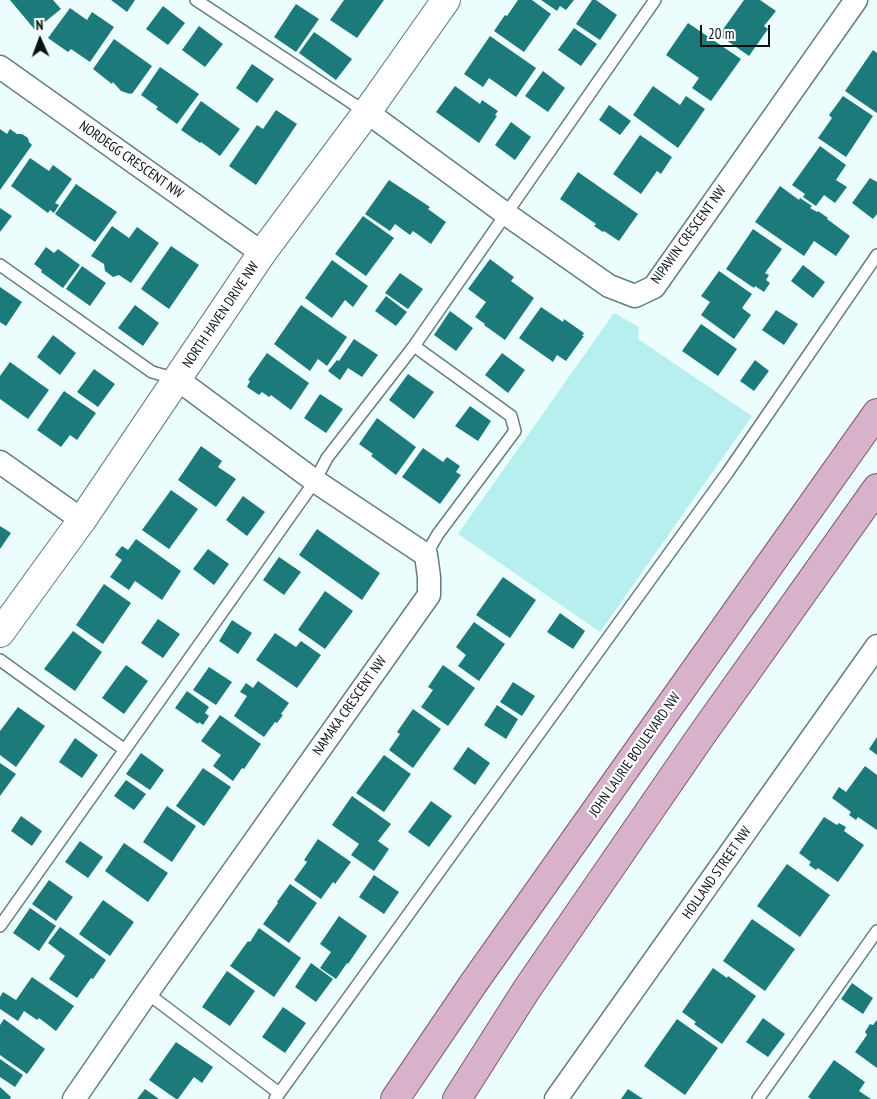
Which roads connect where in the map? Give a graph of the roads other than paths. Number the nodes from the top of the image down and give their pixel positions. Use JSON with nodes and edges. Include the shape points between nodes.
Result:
{"nodes":[{"id":1,"x":196,"y":0,"type":"edge"},
{"id":2,"x":446,"y":0,"type":"edge"},
{"id":3,"x":655,"y":0,"type":"edge"},
{"id":4,"x":856,"y":0,"type":"edge"},
{"id":5,"x":0,"y":67,"type":"edge"},
{"id":6,"x":368,"y":112,"type":"junction"},
{"id":7,"x":506,"y":214,"type":"junction"},
{"id":8,"x":262,"y":254,"type":"junction"},
{"id":9,"x":877,"y":256,"type":"edge"},
{"id":10,"x":0,"y":264,"type":"edge"},
{"id":11,"x":414,"y":346,"type":"junction"},
{"id":12,"x":177,"y":379,"type":"junction"},
{"id":13,"x":877,"y":413,"type":"edge"},
{"id":14,"x":0,"y":462,"type":"edge"},
{"id":15,"x":315,"y":481,"type":"junction"},
{"id":16,"x":877,"y":488,"type":"edge"},
{"id":17,"x":82,"y":520,"type":"junction"},
{"id":18,"x":426,"y":555,"type":"junction"},
{"id":19,"x":0,"y":633,"type":"edge"},
{"id":20,"x":877,"y":646,"type":"edge"},
{"id":21,"x":0,"y":660,"type":"edge"},
{"id":22,"x":126,"y":750,"type":"junction"},
{"id":23,"x":0,"y":926,"type":"edge"},
{"id":24,"x":877,"y":931,"type":"edge"},
{"id":25,"x":146,"y":993,"type":"junction"},
{"id":26,"x":277,"y":1096,"type":"edge"},
{"id":27,"x":74,"y":1099,"type":"edge"},
{"id":28,"x":395,"y":1099,"type":"edge"},
{"id":29,"x":457,"y":1099,"type":"edge"},
{"id":30,"x":556,"y":1099,"type":"edge"},
{"id":31,"x":758,"y":1099,"type":"edge"}],
"edges":[{"from":1,"to":6,"type":"lane"},
{"from":2,"to":6,"type":"street","name":"NORTH HAVEN DRIVE NW"},
{"from":3,"to":7,"type":"lane"},
{"from":4,"to":7,"type":"street","name":"NIPAWIN CRESCENT NW","via":[[654,287],[635,296],[609,286]]},
{"from":5,"to":8,"type":"street","name":"NORDEGG CRESCENT NW"},
{"from":6,"to":7,"type":"street","name":"NIPAWIN CRESCENT NW"},
{"from":6,"to":8,"type":"street","name":"NORTH HAVEN DRIVE NW"},
{"from":7,"to":11,"type":"lane"},
{"from":8,"to":12,"type":"street","name":"NORTH HAVEN DRIVE NW"},
{"from":9,"to":26,"type":"lane","via":[[728,472]]},
{"from":10,"to":12,"type":"lane","via":[[152,372]]},
{"from":11,"to":15,"type":"lane","via":[[327,458]]},
{"from":11,"to":18,"type":"lane","via":[[511,416],[515,432],[438,534]]},
{"from":12,"to":15,"type":"street"},
{"from":12,"to":17,"type":"street","name":"NORTH HAVEN DRIVE NW"},
{"from":13,"to":28,"type":"main road","name":"JOHN LAURIE BOULEVARD NW"},
{"from":14,"to":17,"type":"street"},
{"from":15,"to":18,"type":"street"},
{"from":15,"to":22,"type":"lane"},
{"from":16,"to":29,"type":"main road","via":[[538,973]]},
{"from":17,"to":19,"type":"street","name":"NORTH HAVEN DRIVE NW"},
{"from":18,"to":25,"type":"street","name":"NAMAKA CRESCENT NW","via":[[429,595]]},
{"from":20,"to":30,"type":"street","name":"HOLLAND STREET NW"},
{"from":21,"to":22,"type":"lane"},
{"from":22,"to":23,"type":"lane"},
{"from":24,"to":31,"type":"lane"},
{"from":25,"to":26,"type":"lane"},
{"from":25,"to":27,"type":"street","name":"NAMAKA CRESCENT NW"}]}
